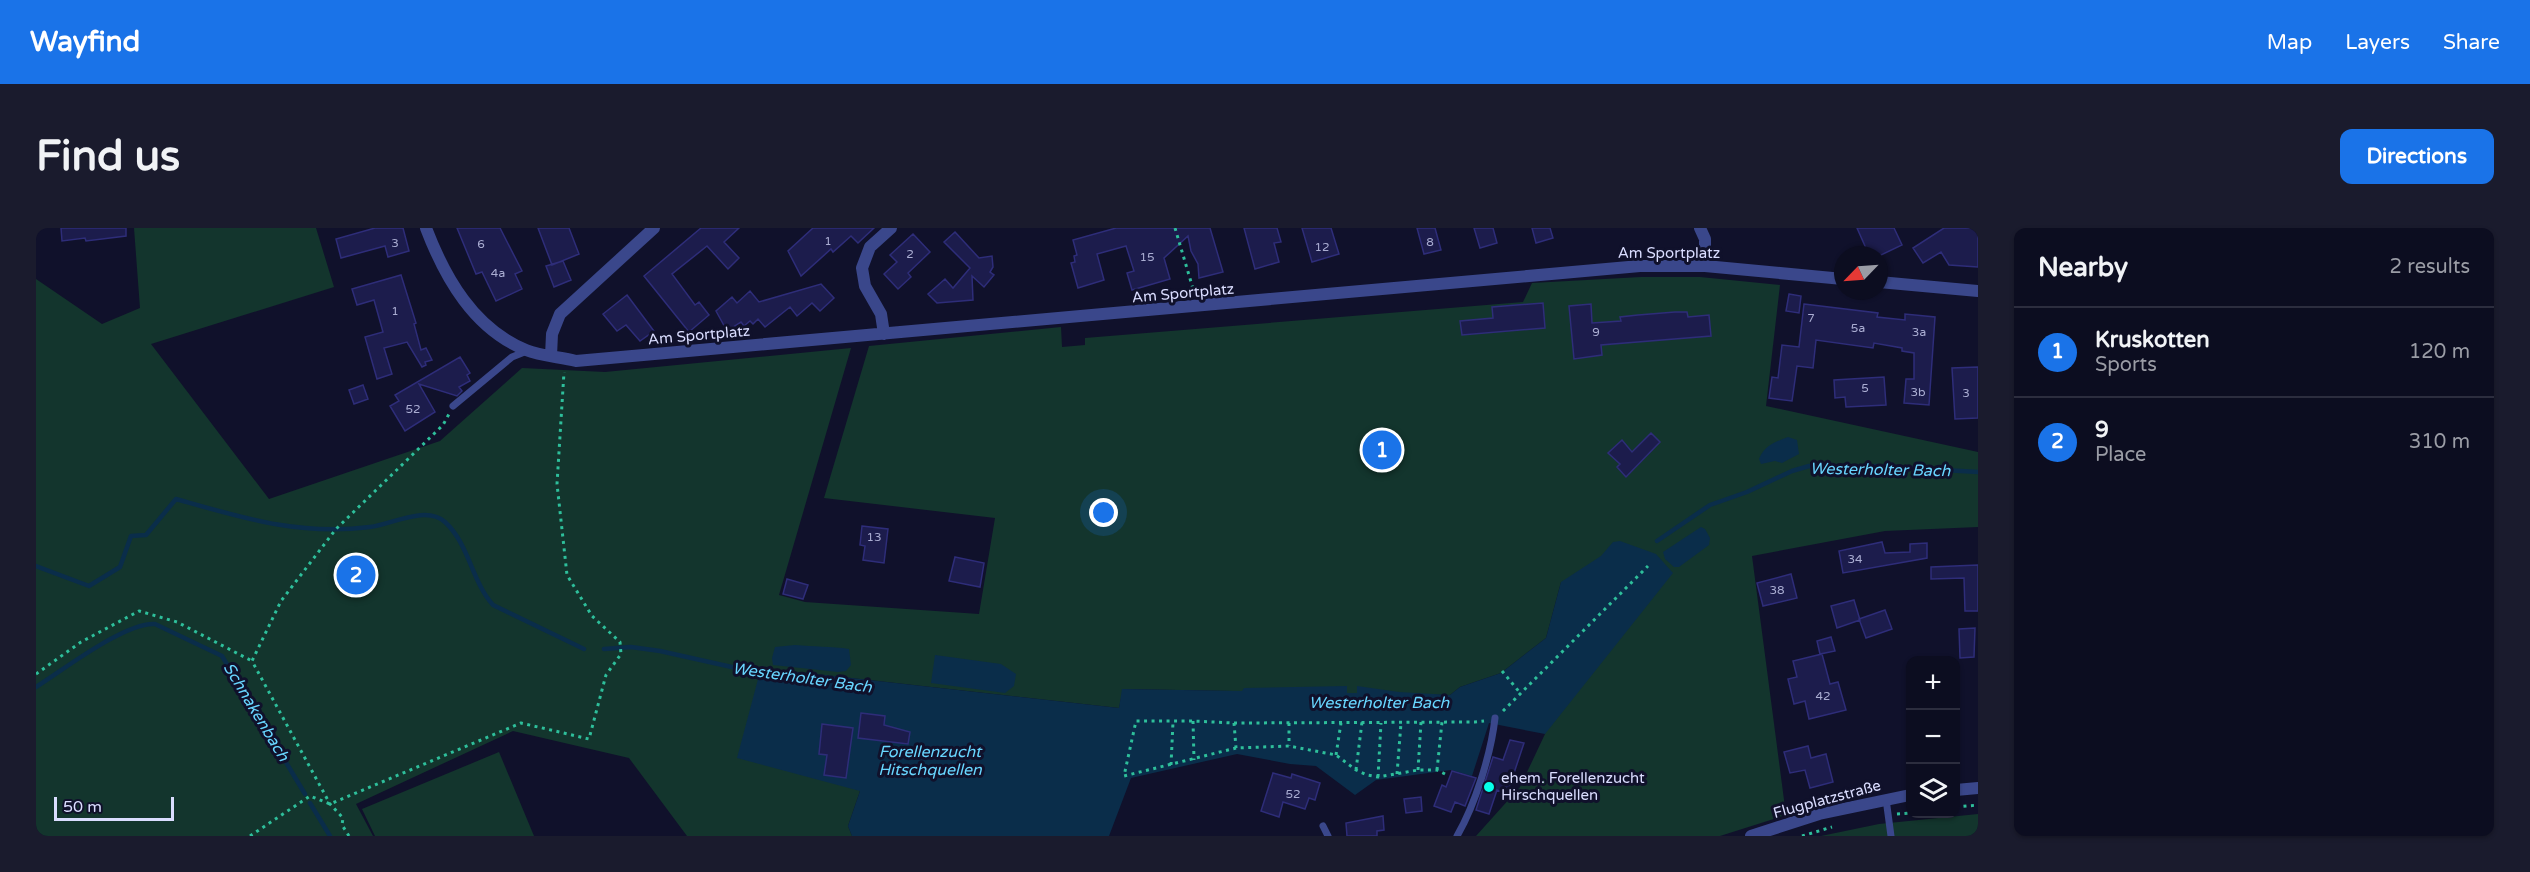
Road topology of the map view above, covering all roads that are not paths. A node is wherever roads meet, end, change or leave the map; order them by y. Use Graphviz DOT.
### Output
graph roads {
  1 [pos="426,228"];
  2 [pos="654,228"];
  3 [pos="891,228"];
  4 [pos="1700,228"];
  5 [pos="1705,266"];
  6 [pos="1834,278"];
  7 [pos="1888,283"];
  8 [pos="1978,291"];
  9 [pos="884,334"];
  10 [pos="527,351"];
  11 [pos="551,356"];
  12 [pos="453,405"];
  13 [pos="1495,718"];
  14 [pos="1978,788"];
  15 [pos="1960,790"];
  16 [pos="1906,796"];
  17 [pos="1886,799"];
  18 [pos="1323,826"];
  19 [pos="1328,836"];
  20 [pos="1457,836"];
  21 [pos="1751,836"];
  22 [pos="1891,836"];
  1 -- 10 [label="street, Am Sportplatz"];
  2 -- 11 [label="street"];
  3 -- 9 [label="street"];
  4 -- 5 [label="street"];
  5 -- 6 [label="street, Am Sportplatz"];
  5 -- 9 [label="street, Am Sportplatz"];
  7 -- 8 [label="street"];
  9 -- 11 [label="street, Am Sportplatz"];
  10 -- 11 [label="street, Am Sportplatz"];
  10 -- 12 [label="lane"];
  13 -- 20 [label="lane"];
  14 -- 15 [label="street"];
  16 -- 17 [label="street, Flugplatzstraße"];
  17 -- 21 [label="street, Flugplatzstraße"];
  17 -- 22 [label="lane"];
  18 -- 19 [label="lane"];
}
